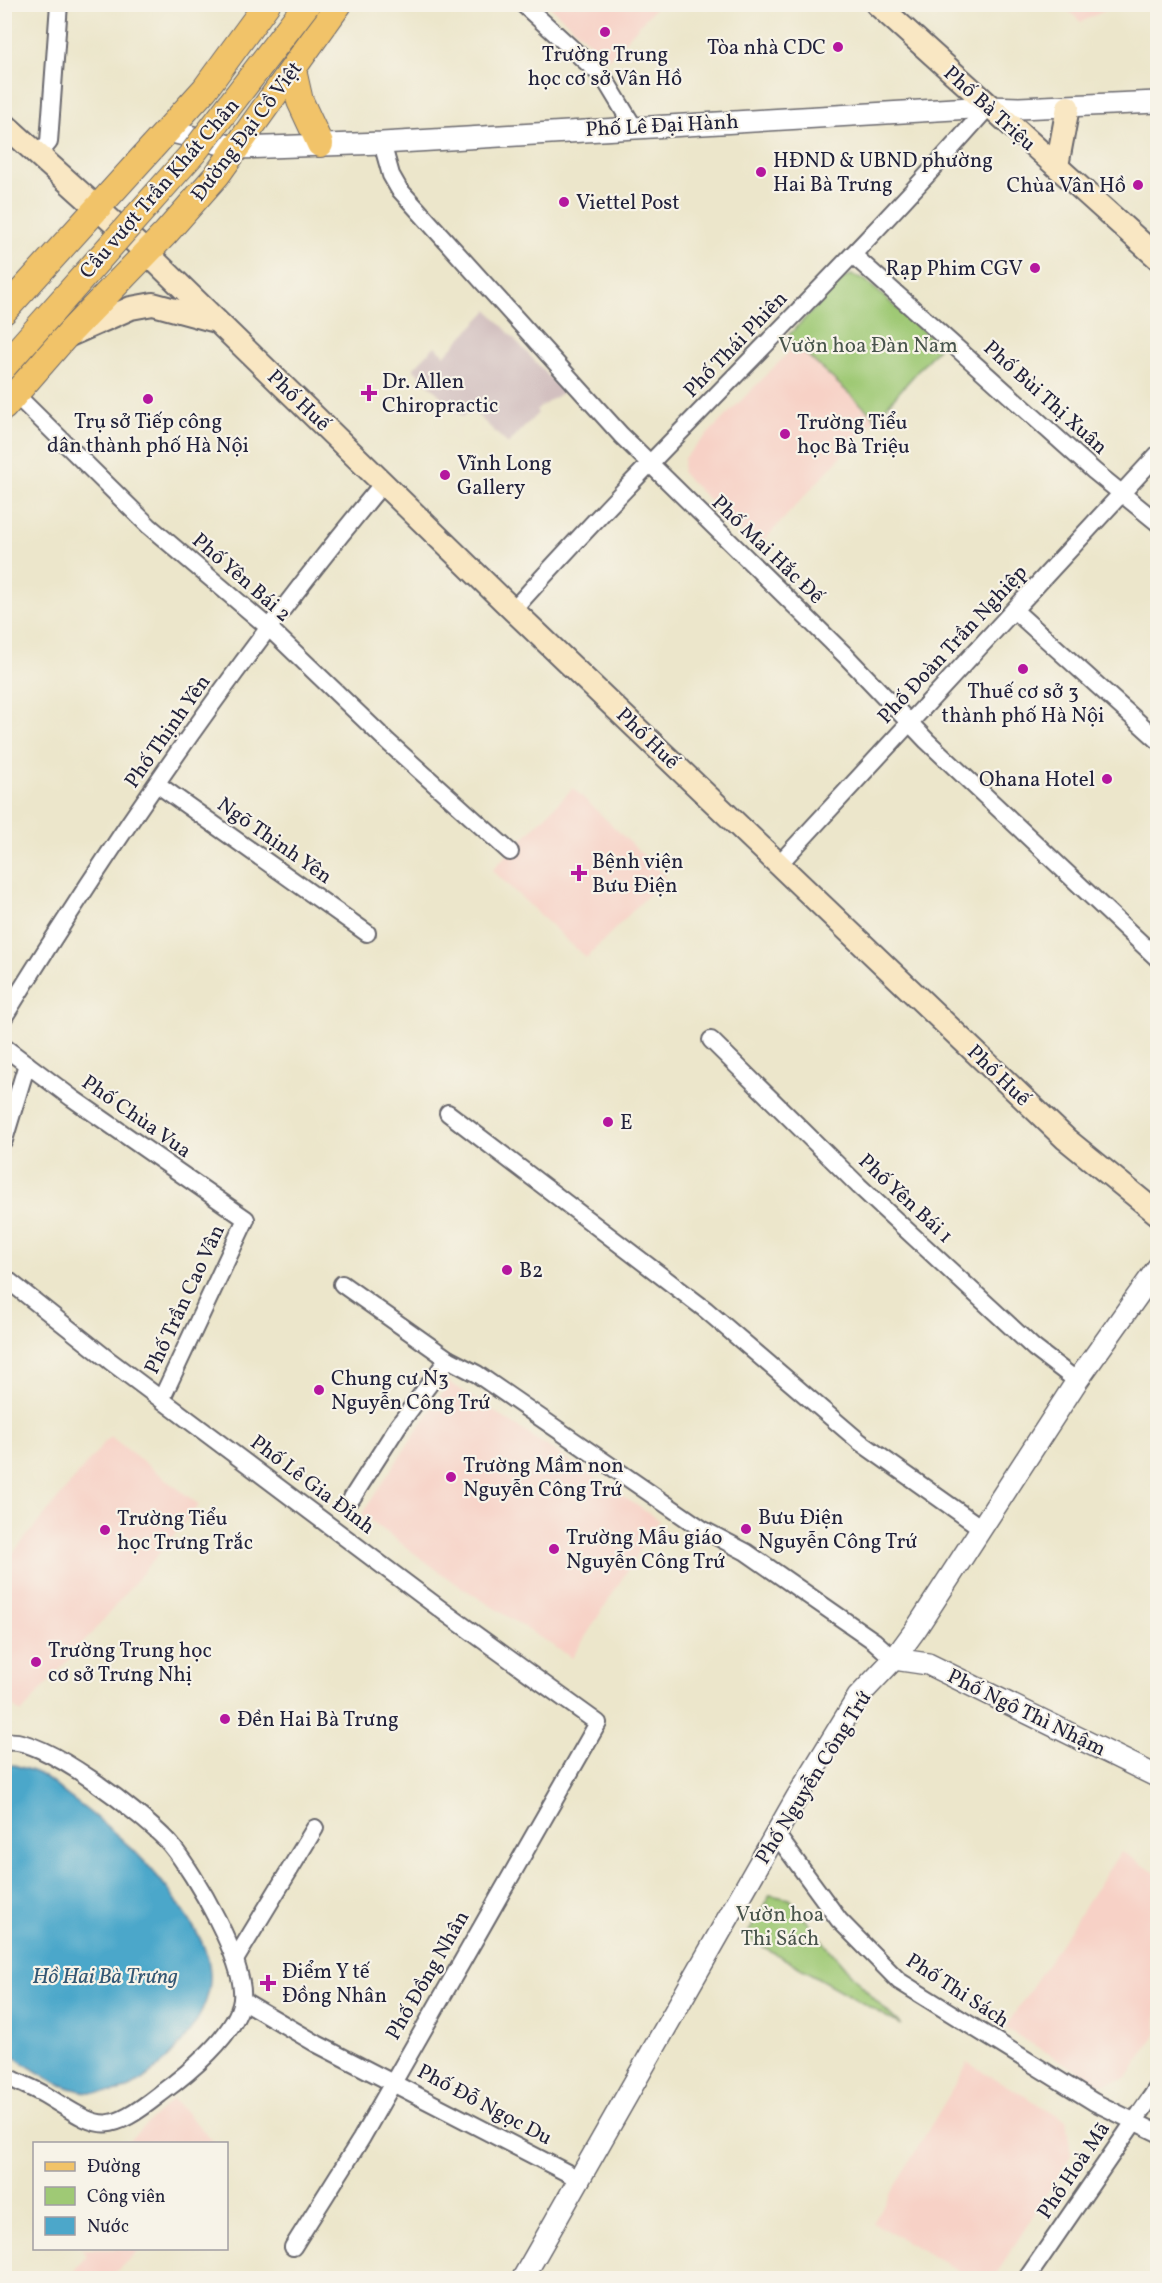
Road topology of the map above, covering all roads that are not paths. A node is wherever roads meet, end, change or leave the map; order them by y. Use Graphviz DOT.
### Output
graph roads {
  1 [pos="58,4"];
  2 [pos="267,4"];
  3 [pos="307,4"];
  4 [pos="339,4"];
  5 [pos="523,4"];
  6 [pos="877,4"];
  7 [pos="240,44"];
  8 [pos="293,70"];
  9 [pos="1158,102"];
  10 [pos="988,107"];
  11 [pos="1068,107"];
  12 [pos="4,124"];
  13 [pos="633,126"];
  14 [pos="168,131"];
  15 [pos="382,143"];
  16 [pos="320,144"];
  17 [pos="238,148"];
  18 [pos="38,154"];
  19 [pos="1057,166"];
  20 [pos="98,209"];
  21 [pos="147,254"];
  22 [pos="853,255"];
  23 [pos="1158,258"];
  24 [pos="4,311"];
  25 [pos="217,322"];
  26 [pos="4,323"];
  27 [pos="64,338"];
  28 [pos="4,366"];
  29 [pos="10,400"];
  30 [pos="1158,454"];
  31 [pos="650,464"];
  32 [pos="384,482"];
  33 [pos="1122,493"];
  34 [pos="1158,523"];
  35 [pos="513,610"];
  36 [pos="1015,611"];
  37 [pos="268,627"];
  38 [pos="910,722"];
  39 [pos="1158,740"];
  40 [pos="157,784"];
  41 [pos="510,852"];
  42 [pos="779,864"];
  43 [pos="367,933"];
  44 [pos="1158,959"];
  45 [pos="4,1017"];
  46 [pos="711,1040"];
  47 [pos="4,1047"];
  48 [pos="27,1064"];
  49 [pos="448,1113"];
  50 [pos="4,1140"];
  51 [pos="1158,1214"];
  52 [pos="246,1219"];
  53 [pos="1158,1267"];
  54 [pos="4,1277"];
  55 [pos="342,1284"];
  56 [pos="448,1359"];
  57 [pos="1077,1381"];
  58 [pos="162,1398"];
  59 [pos="352,1498"];
  60 [pos="980,1527"];
  61 [pos="894,1659"];
  62 [pos="598,1723"];
  63 [pos="4,1743"];
  64 [pos="1158,1777"];
  65 [pos="315,1828"];
  66 [pos="776,1834"];
  67 [pos="235,1960"];
  68 [pos="242,2000"];
  69 [pos="4,2074"];
  70 [pos="392,2081"];
  71 [pos="1158,2087"];
  72 [pos="1134,2120"];
  73 [pos="1158,2133"];
  74 [pos="581,2180"];
  75 [pos="293,2247"];
  76 [pos="523,2278"];
  77 [pos="1027,2278"];
  1 -- 18 [label="street"];
  2 -- 7 [label="main road"];
  3 -- 28 [label="main road, Cầu vượt Trần Khát Chân, bridge"];
  4 -- 8 [label="main road, Đường Đại Cồ Việt"];
  5 -- 13 [label="street"];
  6 -- 10 [label="main road, Phố Bà Triệu"];
  7 -- 8 [label="main road"];
  7 -- 14 [label="main road"];
  8 -- 16 [label="main road"];
  8 -- 17 [label="main road, Đường Đại Cồ Việt"];
  9 -- 11 [label="street, Phố Lê Đại Hành"];
  10 -- 11 [label="street, Phố Lê Đại Hành"];
  10 -- 13 [label="street, Phố Lê Đại Hành"];
  10 -- 19 [label="main road, Phố Bà Triệu"];
  10 -- 22 [label="street, Phố Thái Phiên"];
  11 -- 19 [label="main road"];
  12 -- 18 [label="main road, Phố Huế"];
  13 -- 15 [label="street, Phố Lê Đại Hành"];
  14 -- 17 [label="street, Phố Lê Đại Hành"];
  14 -- 20 [label="main road"];
  15 -- 16 [label="street, Phố Lê Đại Hành"];
  15 -- 31 [label="street, Phố Mai Hắc Đế"];
  16 -- 17 [label="street, Phố Lê Đại Hành"];
  17 -- 21 [label="main road, Đường Đại Cồ Việt"];
  18 -- 20 [label="main road, Phố Huế"];
  19 -- 23 [label="main road, Phố Bà Triệu"];
  20 -- 21 [label="main road, Phố Huế"];
  20 -- 24 [label="main road"];
  21 -- 25 [label="main road, Phố Huế"];
  21 -- 27 [label="main road, Đường Đại Cồ Việt"];
  22 -- 31 [label="street, Phố Thái Phiên"];
  22 -- 33 [label="street, Phố Bùi Thị Xuân"];
  25 -- 27 [label="main road"];
  25 -- 32 [label="main road, Phố Huế"];
  26 -- 29 [label="main road"];
  27 -- 29 [label="main road, Đường Đại Cồ Việt"];
  29 -- 37 [label="street, Phố Yên Bái 2"];
  30 -- 33 [label="street, Phố Đoàn Trần Nghiệp"];
  31 -- 35 [label="street, Phố Thái Phiên"];
  31 -- 38 [label="street, Phố Mai Hắc Đế"];
  32 -- 35 [label="main road, Phố Huế"];
  32 -- 37 [label="street, Phố Thịnh Yên"];
  33 -- 34 [label="street, Phố Bùi Thị Xuân"];
  33 -- 36 [label="street, Phố Đoàn Trần Nghiệp"];
  35 -- 42 [label="main road, Phố Huế"];
  36 -- 38 [label="street, Phố Đoàn Trần Nghiệp"];
  36 -- 39 [label="street"];
  37 -- 40 [label="street, Phố Thịnh Yên"];
  37 -- 41 [label="street, Phố Yên Bái 2"];
  38 -- 42 [label="street, Phố Đoàn Trần Nghiệp"];
  38 -- 44 [label="street, Phố Mai Hắc Đế"];
  40 -- 43 [label="street, Ngõ Thịnh Yên"];
  40 -- 45 [label="street, Phố Thịnh Yên"];
  42 -- 51 [label="main road, Phố Huế"];
  46 -- 57 [label="street, Phố Yên Bái 1"];
  47 -- 48 [label="street, Phố Chùa Vua"];
  48 -- 50 [label="street"];
  48 -- 52 [label="street, Phố Chùa Vua"];
  49 -- 60 [label="street"];
  52 -- 58 [label="street, Phố Trần Cao Vân"];
  53 -- 57 [label="street, Phố Nguyễn Công Trứ"];
  54 -- 58 [label="street, Phố Lê Gia Đỉnh"];
  55 -- 56 [label="street"];
  56 -- 59 [label="street"];
  56 -- 61 [label="street"];
  57 -- 60 [label="street, Phố Nguyễn Công Trứ"];
  58 -- 62 [label="street, Phố Lê Gia Đỉnh"];
  60 -- 61 [label="street, Phố Nguyễn Công Trứ"];
  61 -- 64 [label="street, Phố Ngô Thì Nhậm"];
  61 -- 66 [label="street, Phố Nguyễn Công Trứ"];
  62 -- 70 [label="street, Phố Đồng Nhân"];
  63 -- 67 [label="street"];
  65 -- 67 [label="street"];
  66 -- 72 [label="street, Phố Thi Sách"];
  66 -- 74 [label="street, Phố Nguyễn Công Trứ"];
  67 -- 68 [label="street"];
  68 -- 69 [label="street"];
  68 -- 70 [label="street, Phố Đỗ Ngọc Du"];
  70 -- 74 [label="street, Phố Đỗ Ngọc Du"];
  70 -- 75 [label="street, Phố Đồng Nhân"];
  71 -- 72 [label="street, Phố Hoà Mã"];
  72 -- 73 [label="street, Phố Thi Sách"];
  72 -- 77 [label="street, Phố Hoà Mã"];
  74 -- 76 [label="street, Phố Nguyễn Công Trứ"];
}
